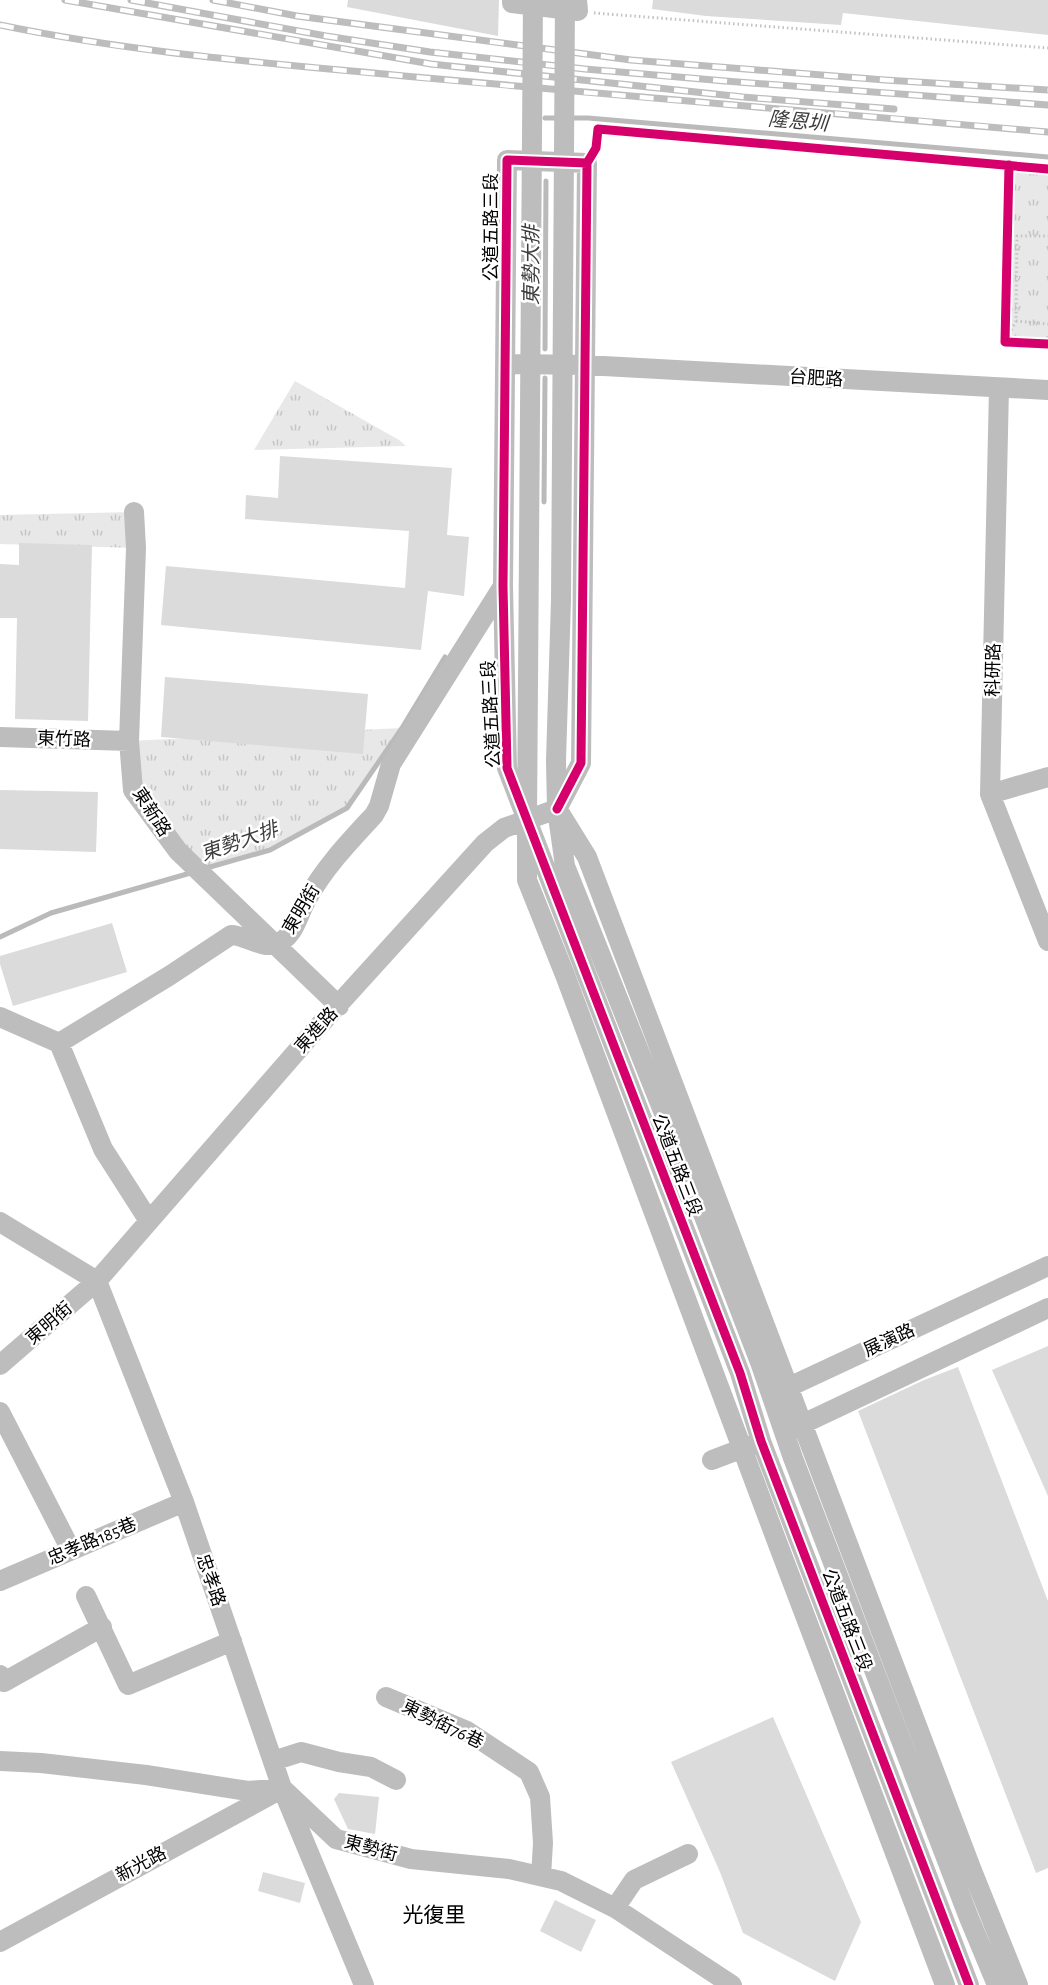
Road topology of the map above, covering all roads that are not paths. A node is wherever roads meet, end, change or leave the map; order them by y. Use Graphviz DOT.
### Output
graph roads {
  1 [pos="512,0"];
  2 [pos="532,0"];
  3 [pos="573,4"];
  4 [pos="507,364"];
  5 [pos="585,365"];
  6 [pos="999,388"];
  7 [pos="1048,390"];
  8 [pos="134,512"];
  9 [pos="503,586"];
  10 [pos="0,737"];
  11 [pos="129,741"];
  12 [pos="1048,777"];
  13 [pos="990,794"];
  14 [pos="557,809"];
  15 [pos="527,819"];
  16 [pos="1048,941"];
  17 [pos="274,944"];
  18 [pos="339,1006"];
  19 [pos="0,1017"];
  20 [pos="59,1043"];
  21 [pos="149,1221"];
  22 [pos="0,1222"];
  23 [pos="1048,1266"];
  24 [pos="97,1281"];
  25 [pos="1048,1308"];
  26 [pos="0,1365"];
  27 [pos="780,1391"];
  28 [pos="750,1405"];
  29 [pos="0,1412"];
  30 [pos="730,1414"];
  31 [pos="793,1429"];
  32 [pos="761,1441"];
  33 [pos="742,1448"];
  34 [pos="712,1460"];
  35 [pos="184,1502"];
  36 [pos="71,1550"];
  37 [pos="0,1581"];
  38 [pos="86,1596"];
  39 [pos="102,1628"];
  40 [pos="232,1641"];
  41 [pos="0,1675"];
  42 [pos="386,1697"];
  43 [pos="0,1761"];
  44 [pos="273,1761"];
  45 [pos="396,1780"];
  46 [pos="282,1788"];
  47 [pos="688,1854"];
  48 [pos="541,1876"];
  49 [pos="615,1908"];
  50 [pos="2,1936"];
  51 [pos="364,1985"];
  52 [pos="732,1985"];
  53 [pos="945,1985"];
  54 [pos="969,1985"];
  55 [pos="997,1985"];
  56 [pos="1018,1985"];
  1 -- 3 [label="street"];
  2 -- 15 [label="street, 公道五路三段, bridge"];
  3 -- 14 [label="street, 公道五路三段, bridge"];
  4 -- 5 [label="street, 台肥路"];
  4 -- 5 [label="street, 公道五路三段"];
  4 -- 9 [label="street, 公道五路三段"];
  5 -- 6 [label="street, 台肥路"];
  5 -- 14 [label="street, 公道五路三段"];
  6 -- 7 [label="street, 台肥路"];
  6 -- 13 [label="street, 科研路"];
  8 -- 11 [label="street, 東新路"];
  9 -- 15 [label="street, 公道五路三段"];
  9 -- 17 [label="street, 東明街"];
  10 -- 11 [label="street, 東竹路"];
  11 -- 17 [label="street, 東新路"];
  12 -- 13 [label="street"];
  13 -- 16 [label="street, 科研路"];
  14 -- 15 [label="street, 東進路"];
  14 -- 27 [label="street, 公道五路三段"];
  15 -- 18 [label="street, 東進路"];
  15 -- 28 [label="street, 公道五路三段"];
  15 -- 30 [label="street, 公道五路三段"];
  17 -- 18 [label="street, 東新路"];
  17 -- 20 [label="street, 東明街"];
  18 -- 21 [label="street, 東進路"];
  19 -- 20 [label="street"];
  20 -- 21 [label="street"];
  21 -- 24 [label="street, 東進路"];
  22 -- 24 [label="street"];
  23 -- 27 [label="street, 展演路"];
  24 -- 26 [label="street, 東明街"];
  24 -- 35 [label="street, 忠孝路"];
  25 -- 31 [label="street"];
  27 -- 28 [label="street, 展演路"];
  27 -- 31 [label="street, 公道五路三段"];
  28 -- 30 [label="street, 展演路"];
  28 -- 32 [label="street, 公道五路三段"];
  29 -- 36 [label="street"];
  30 -- 33 [label="street, 公道五路三段"];
  31 -- 32 [label="street"];
  31 -- 55 [label="street, 公道五路三段"];
  31 -- 56 [label="street, 公道五路三段"];
  32 -- 33 [label="street"];
  32 -- 54 [label="street, 公道五路三段"];
  33 -- 34 [label="street"];
  33 -- 53 [label="street, 公道五路三段"];
  35 -- 36 [label="street, 忠孝路185巷"];
  35 -- 40 [label="street, 忠孝路"];
  36 -- 37 [label="street, 忠孝路185巷"];
  38 -- 39 [label="street"];
  39 -- 40 [label="street"];
  39 -- 41 [label="street"];
  40 -- 44 [label="street, 忠孝路"];
  42 -- 48 [label="street, 東勢街76巷"];
  43 -- 46 [label="street"];
  44 -- 45 [label="street"];
  44 -- 46 [label="street, 忠孝路"];
  46 -- 48 [label="street, 東勢街"];
  46 -- 50 [label="street, 新光路"];
  46 -- 51 [label="street, 忠孝路"];
  47 -- 49 [label="street"];
  48 -- 49 [label="street, 東勢街"];
  49 -- 52 [label="street, 東勢街"];
}
